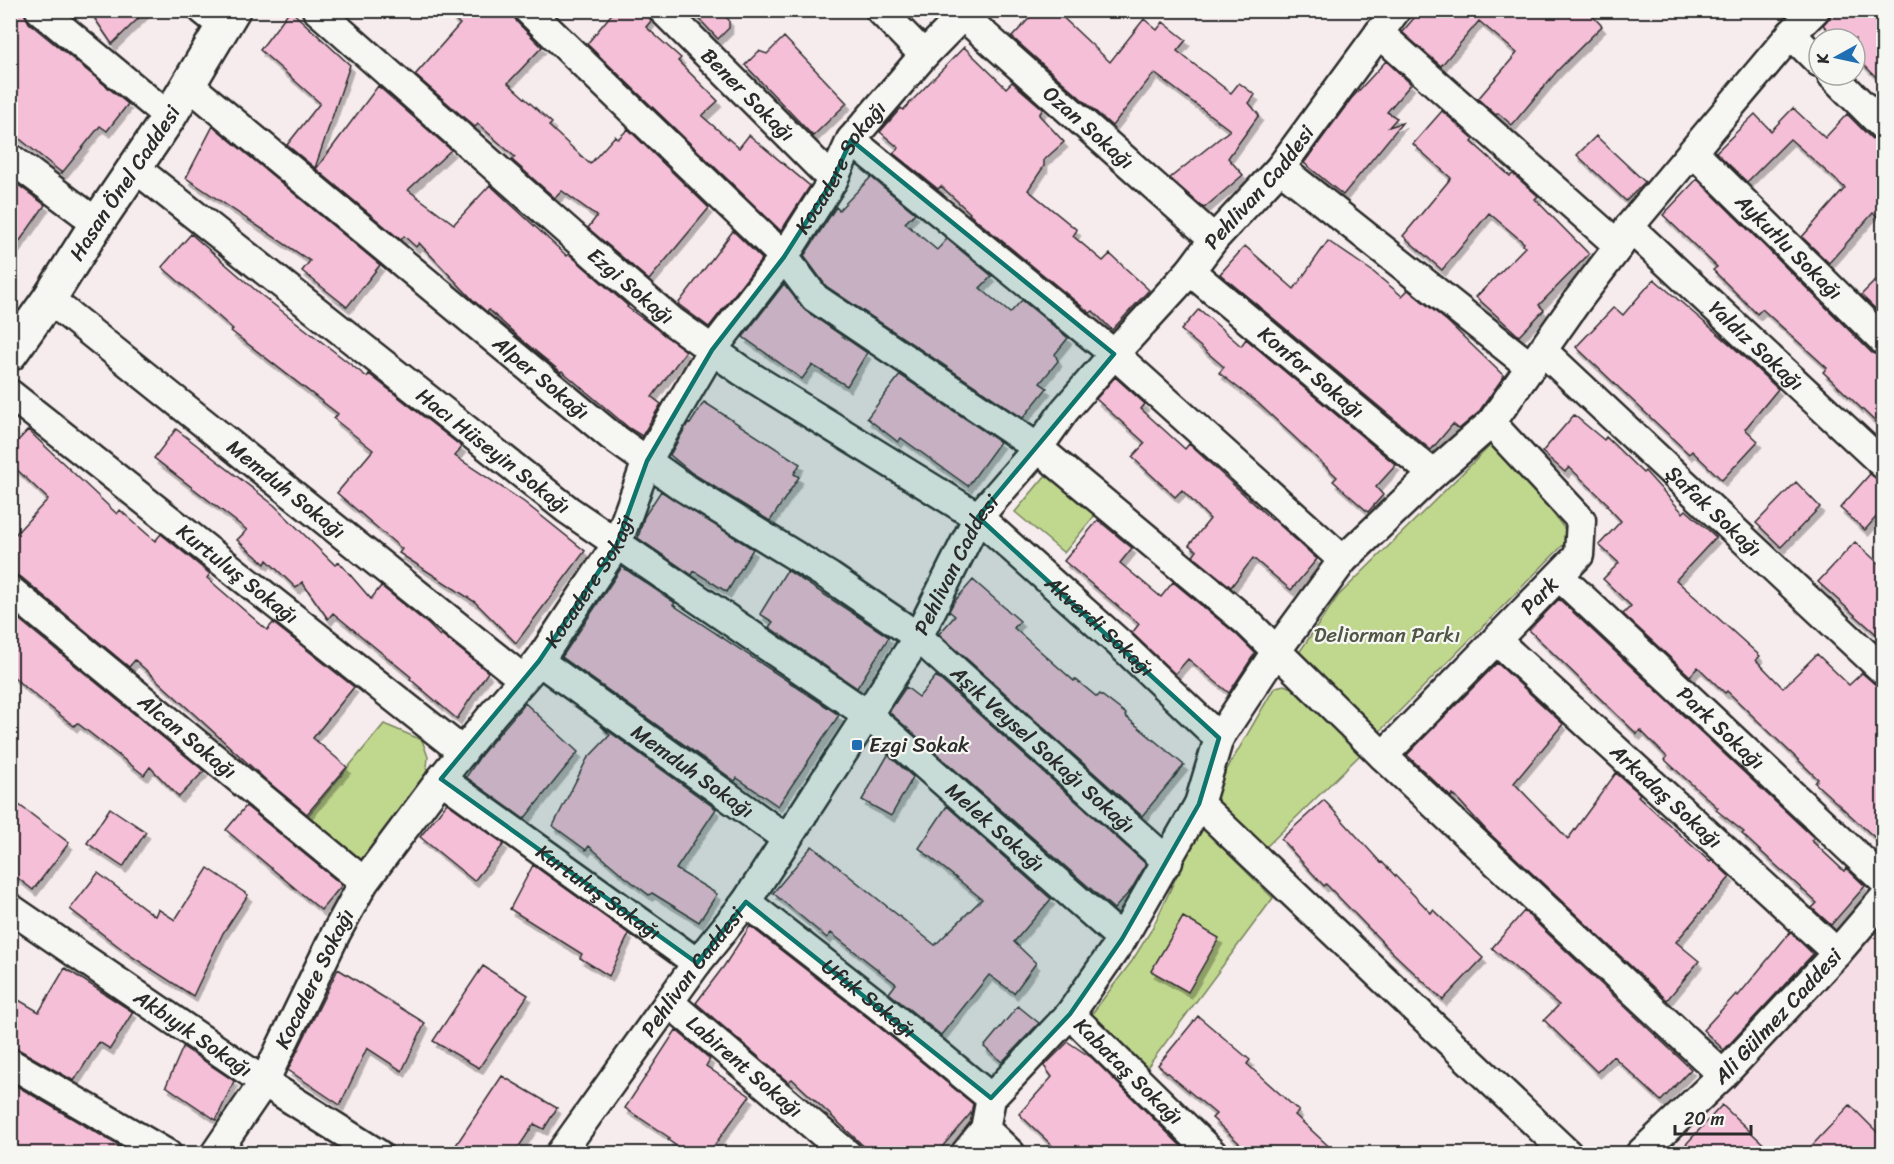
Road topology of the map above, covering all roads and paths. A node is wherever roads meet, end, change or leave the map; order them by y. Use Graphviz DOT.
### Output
graph roads {
  1 [pos="40,10"];
  2 [pos="317,10"];
  3 [pos="528,10"];
  4 [pos="663,10"];
  5 [pos="880,10"];
  6 [pos="1815,10"];
  7 [pos="965,13"];
  8 [pos="220,16"];
  9 [pos="1388,22"];
  10 [pos="1791,34"];
  11 [pos="1807,50"];
  12 [pos="924,55"];
  13 [pos="189,85"];
  14 [pos="1844,87"];
  15 [pos="169,117"];
  16 [pos="1884,127"];
  17 [pos="851,140"];
  18 [pos="1693,152"];
  19 [pos="10,158"];
  20 [pos="134,167"];
  21 [pos="1280,168"];
  22 [pos="833,180"];
  23 [pos="97,223"];
  24 [pos="1624,237"];
  25 [pos="1214,239"];
  26 [pos="784,257"];
  27 [pos="1190,271"];
  28 [pos="50,299"];
  29 [pos="1884,341"];
  30 [pos="712,350"];
  31 [pos="11,351"];
  32 [pos="1114,354"];
  33 [pos="1537,359"];
  34 [pos="10,394"];
  35 [pos="1491,423"];
  36 [pos="1038,448"];
  37 [pos="647,461"];
  38 [pos="1884,465"];
  39 [pos="1433,474"];
  40 [pos="978,517"];
  41 [pos="617,544"];
  42 [pos="1343,560"];
  43 [pos="1558,576"];
  44 [pos="10,590"];
  45 [pos="918,637"];
  46 [pos="1496,640"];
  47 [pos="1277,650"];
  48 [pos="531,670"];
  49 [pos="1884,671"];
  50 [pos="868,715"];
  51 [pos="1219,738"];
  52 [pos="463,752"];
  53 [pos="1383,756"];
  54 [pos="441,779"];
  55 [pos="1199,804"];
  56 [pos="787,839"];
  57 [pos="1168,862"];
  58 [pos="1884,881"];
  59 [pos="364,882"];
  60 [pos="1884,898"];
  61 [pos="746,902"];
  62 [pos="10,908"];
  63 [pos="1122,939"];
  64 [pos="1837,953"];
  65 [pos="697,963"];
  66 [pos="670,1004"];
  67 [pos="1070,1014"];
  68 [pos="10,1063"];
  69 [pos="1723,1075"];
  70 [pos="264,1082"];
  71 [pos="991,1098"];
  72 [pos="985,1129"];
  73 [pos="167,1154"];
  74 [pos="215,1154"];
  75 [pos="378,1154"];
  76 [pos="560,1154"];
  77 [pos="847,1154"];
  78 [pos="965,1154"];
  79 [pos="1011,1154"];
  80 [pos="1212,1154"];
  81 [pos="1568,1154"];
  82 [pos="1640,1154"];
  1 -- 15 [label="street"];
  2 -- 30 [label="street, Ezgi Sokağı"];
  3 -- 26 [label="street"];
  4 -- 22 [label="street, Bener Sokağı"];
  5 -- 12 [label="street"];
  6 -- 10 [label="street"];
  7 -- 12 [label="street, Kocadere Sokağı"];
  7 -- 25 [label="street, Ozan Sokağı"];
  8 -- 13 [label="main road, Hasan Önel Caddesi"];
  9 -- 21 [label="street, Pehlivan Caddesi"];
  9 -- 24 [label="street, Yaldız Sokağı"];
  10 -- 11 [label="street"];
  10 -- 18 [label="street"];
  12 -- 17 [label="street, Kocadere Sokağı"];
  13 -- 15 [label="main road, Hasan Önel Caddesi"];
  13 -- 37 [label="street, Alper Sokağı"];
  14 -- 16 [label="street"];
  15 -- 20 [label="main road, Hasan Önel Caddesi"];
  17 -- 22 [label="street, Kocadere Sokağı"];
  17 -- 32 [label="street"];
  18 -- 24 [label="street"];
  18 -- 29 [label="street, Aykutlu Sokağı"];
  19 -- 23 [label="street"];
  20 -- 23 [label="main road, Hasan Önel Caddesi"];
  20 -- 41 [label="street, Hacı Hüseyin Sokağı"];
  21 -- 25 [label="street, Pehlivan Caddesi"];
  21 -- 33 [label="street, Şafak Sokağı"];
  22 -- 26 [label="street, Kocadere Sokağı"];
  23 -- 28 [label="main road, Hasan Önel Caddesi"];
  24 -- 33 [label="street"];
  24 -- 38 [label="street, Yaldız Sokağı"];
  25 -- 27 [label="street, Pehlivan Caddesi"];
  26 -- 30 [label="street, Kocadere Sokağı"];
  26 -- 36 [label="street"];
  27 -- 32 [label="street, Pehlivan Caddesi"];
  27 -- 39 [label="street, Konfor Sokağı"];
  28 -- 31 [label="main road, Hasan Önel Caddesi"];
  28 -- 48 [label="street, Memduh Sokağı"];
  30 -- 37 [label="street, Kocadere Sokağı"];
  30 -- 40 [label="street, Ezgi Sokağı"];
  32 -- 36 [label="street, Pehlivan Caddesi"];
  32 -- 42 [label="street"];
  33 -- 35 [label="street"];
  33 -- 49 [label="street, Şafak Sokağı"];
  34 -- 52 [label="street, Kurtuluş Sokağı"];
  35 -- 39 [label="street"];
  35 -- 43 [label="street, Park"];
  36 -- 40 [label="street, Pehlivan Caddesi"];
  36 -- 47 [label="street"];
  37 -- 41 [label="street, Kocadere Sokağı"];
  37 -- 45 [label="street, Alper Sokağı"];
  39 -- 42 [label="street"];
  40 -- 45 [label="street, Pehlivan Caddesi"];
  40 -- 51 [label="street, Akverdi Sokağı"];
  41 -- 48 [label="street, Kocadere Sokağı"];
  41 -- 50 [label="street, Hacı Hüseyin Sokağı"];
  42 -- 47 [label="street"];
  43 -- 46 [label="street, Park"];
  43 -- 58 [label="street, Park Sokağı"];
  44 -- 59 [label="street, Alcan Sokağı"];
  45 -- 50 [label="street, Pehlivan Caddesi"];
  45 -- 57 [label="street, Aşık Veysel Sokağı Sokağı"];
  46 -- 53 [label="street, Park"];
  46 -- 64 [label="street, Arkadaş Sokağı"];
  47 -- 51 [label="street"];
  47 -- 53 [label="street"];
  48 -- 52 [label="street, Kocadere Sokağı"];
  48 -- 56 [label="street, Memduh Sokağı"];
  50 -- 56 [label="street, Pehlivan Caddesi"];
  50 -- 63 [label="street, Melek Sokağı"];
  51 -- 55 [label="street"];
  52 -- 54 [label="street, Kocadere Sokağı"];
  53 -- 69 [label="street"];
  54 -- 59 [label="street, Kocadere Sokağı"];
  54 -- 65 [label="street, Kurtuluş Sokağı"];
  55 -- 57 [label="street"];
  55 -- 81 [label="street"];
  56 -- 61 [label="street, Pehlivan Caddesi"];
  57 -- 63 [label="street"];
  59 -- 70 [label="street, Kocadere Sokağı"];
  60 -- 64 [label="street, Ali Gülmez Caddesi"];
  61 -- 65 [label="street, Pehlivan Caddesi"];
  61 -- 71 [label="street, Ufuk Sokağı"];
  62 -- 70 [label="street, Akbıyık Sokağı"];
  63 -- 67 [label="street"];
  64 -- 69 [label="street, Ali Gülmez Caddesi"];
  65 -- 66 [label="street, Pehlivan Caddesi"];
  66 -- 76 [label="street, Pehlivan Caddesi"];
  66 -- 77 [label="street, Labirent Sokağı"];
  67 -- 71 [label="street"];
  67 -- 80 [label="street, Kabataş Sokağı"];
  68 -- 73 [label="street"];
  69 -- 82 [label="street, Ali Gülmez Caddesi"];
  70 -- 74 [label="street, Kocadere Sokağı"];
  70 -- 75 [label="street, Akbıyık Sokağı"];
  71 -- 72 [label="street"];
  72 -- 78 [label="street"];
  72 -- 79 [label="street"];
}
